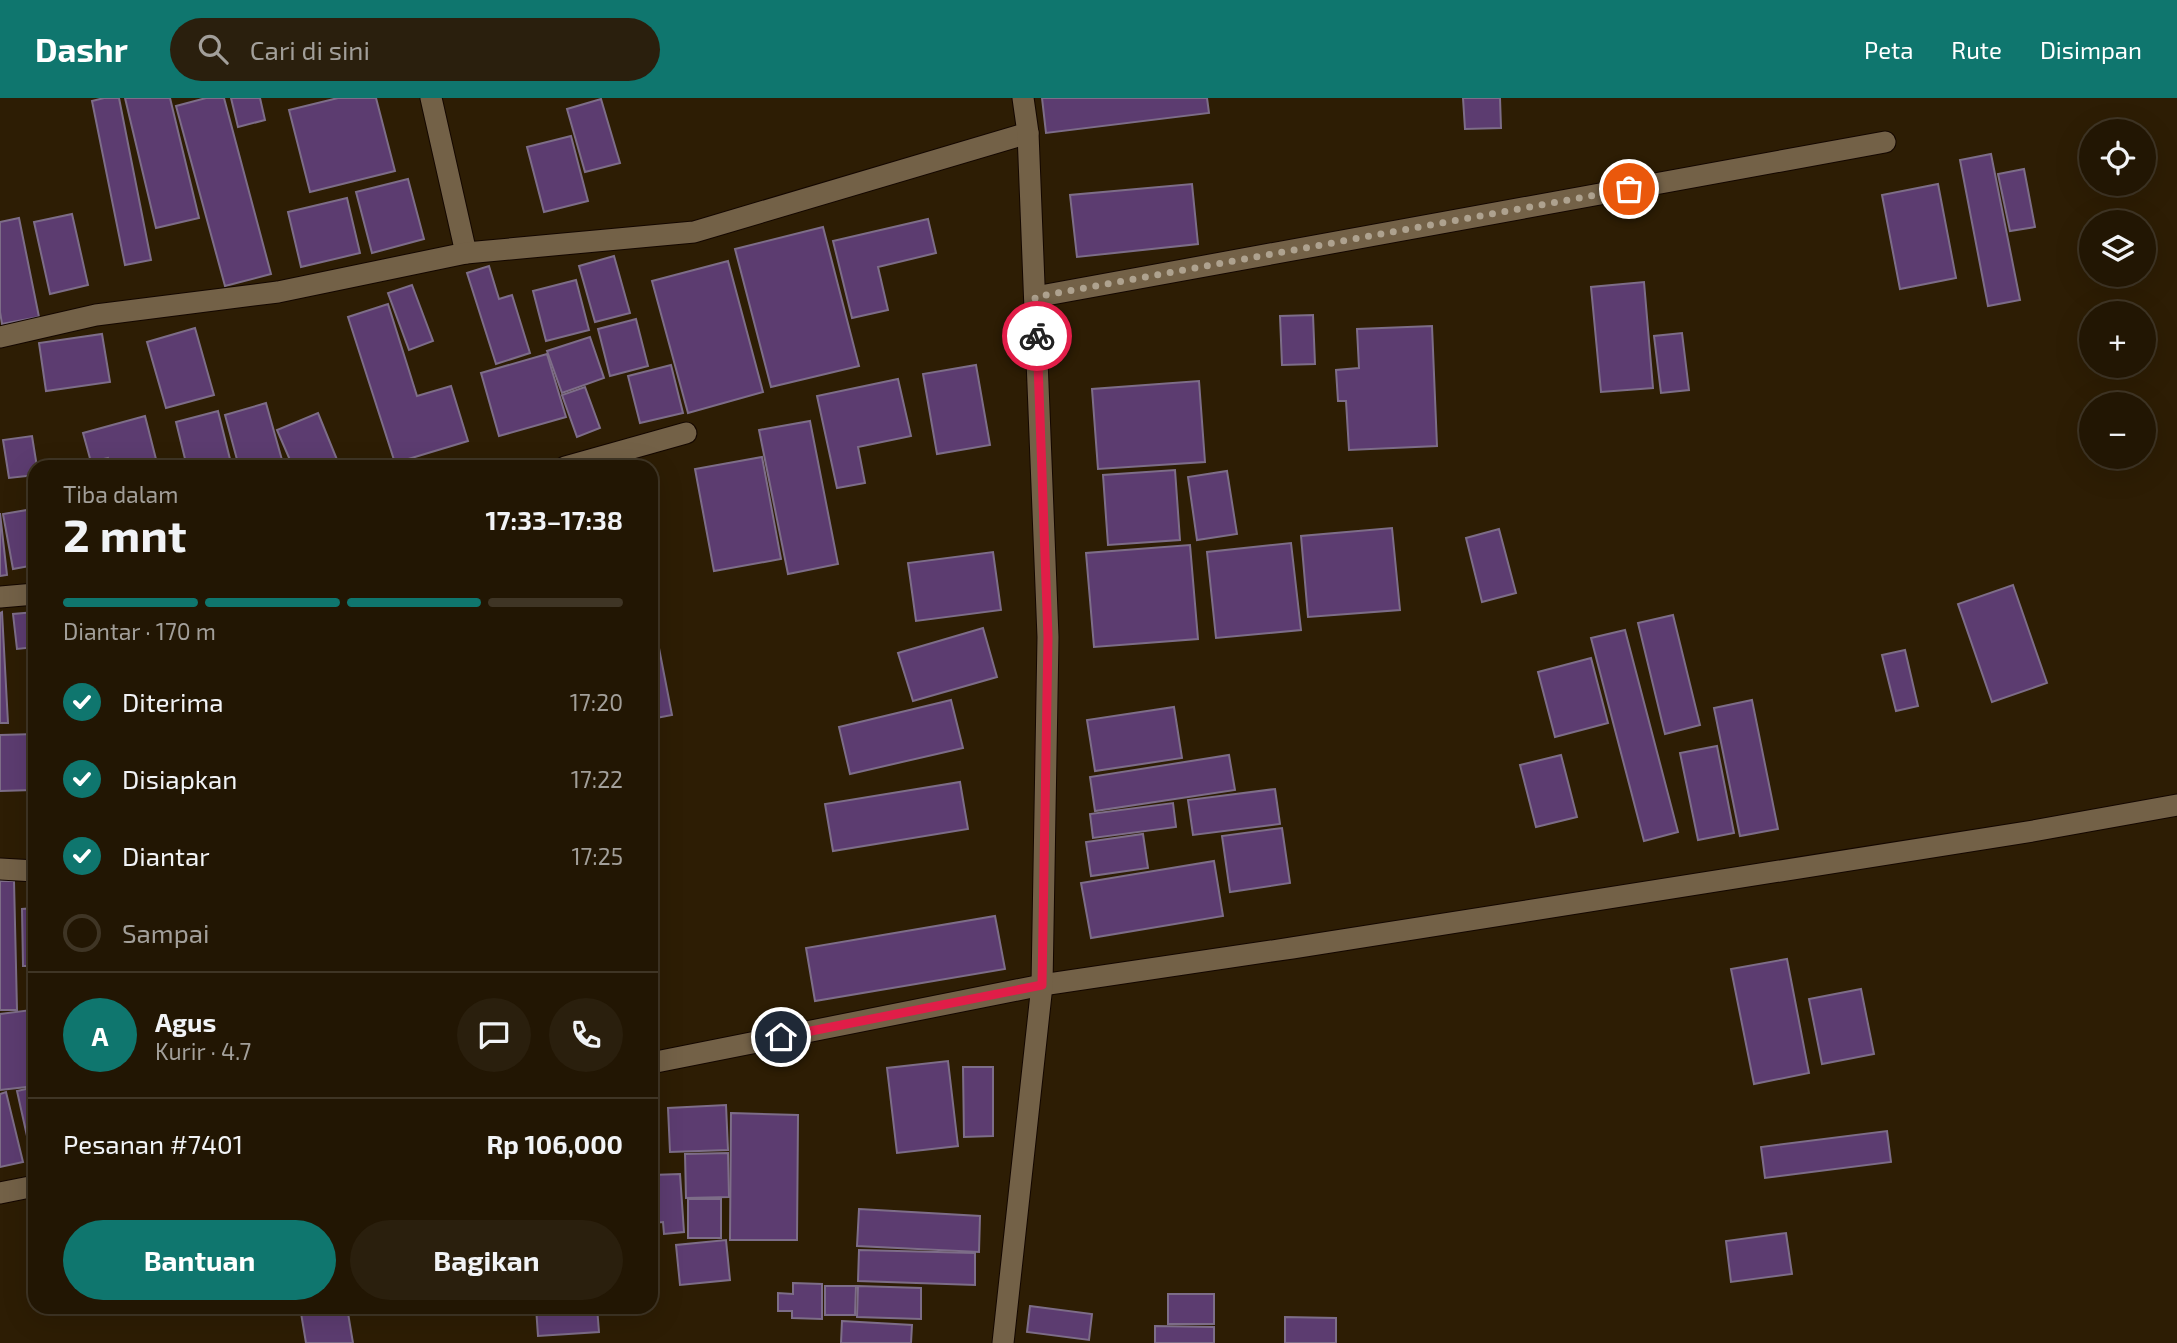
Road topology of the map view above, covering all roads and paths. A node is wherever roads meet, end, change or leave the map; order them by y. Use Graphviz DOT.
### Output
graph roads {
  1 [pos="431,98"];
  2 [pos="1023,98"];
  3 [pos="1028,133"];
  4 [pos="1885,142"];
  5 [pos="466,253"];
  6 [pos="1035,297"];
  7 [pos="0,337"];
  8 [pos="686,433"];
  9 [pos="590,460"];
  10 [pos="28,595"];
  11 [pos="0,597"];
  12 [pos="2177,805"];
  13 [pos="0,869"];
  14 [pos="28,871"];
  15 [pos="1042,985"];
  16 [pos="658,1062"];
  17 [pos="28,1187"];
  18 [pos="0,1193"];
  19 [pos="1003,1343"];
  1 -- 5 [label="street"];
  2 -- 3 [label="street"];
  3 -- 5 [label="street"];
  3 -- 6 [label="street"];
  4 -- 6 [label="street"];
  5 -- 7 [label="street"];
  6 -- 15 [label="street"];
  8 -- 9 [label="street"];
  10 -- 11 [label="street"];
  12 -- 15 [label="street"];
  13 -- 14 [label="street"];
  15 -- 16 [label="street"];
  15 -- 19 [label="street"];
  17 -- 18 [label="street"];
}
